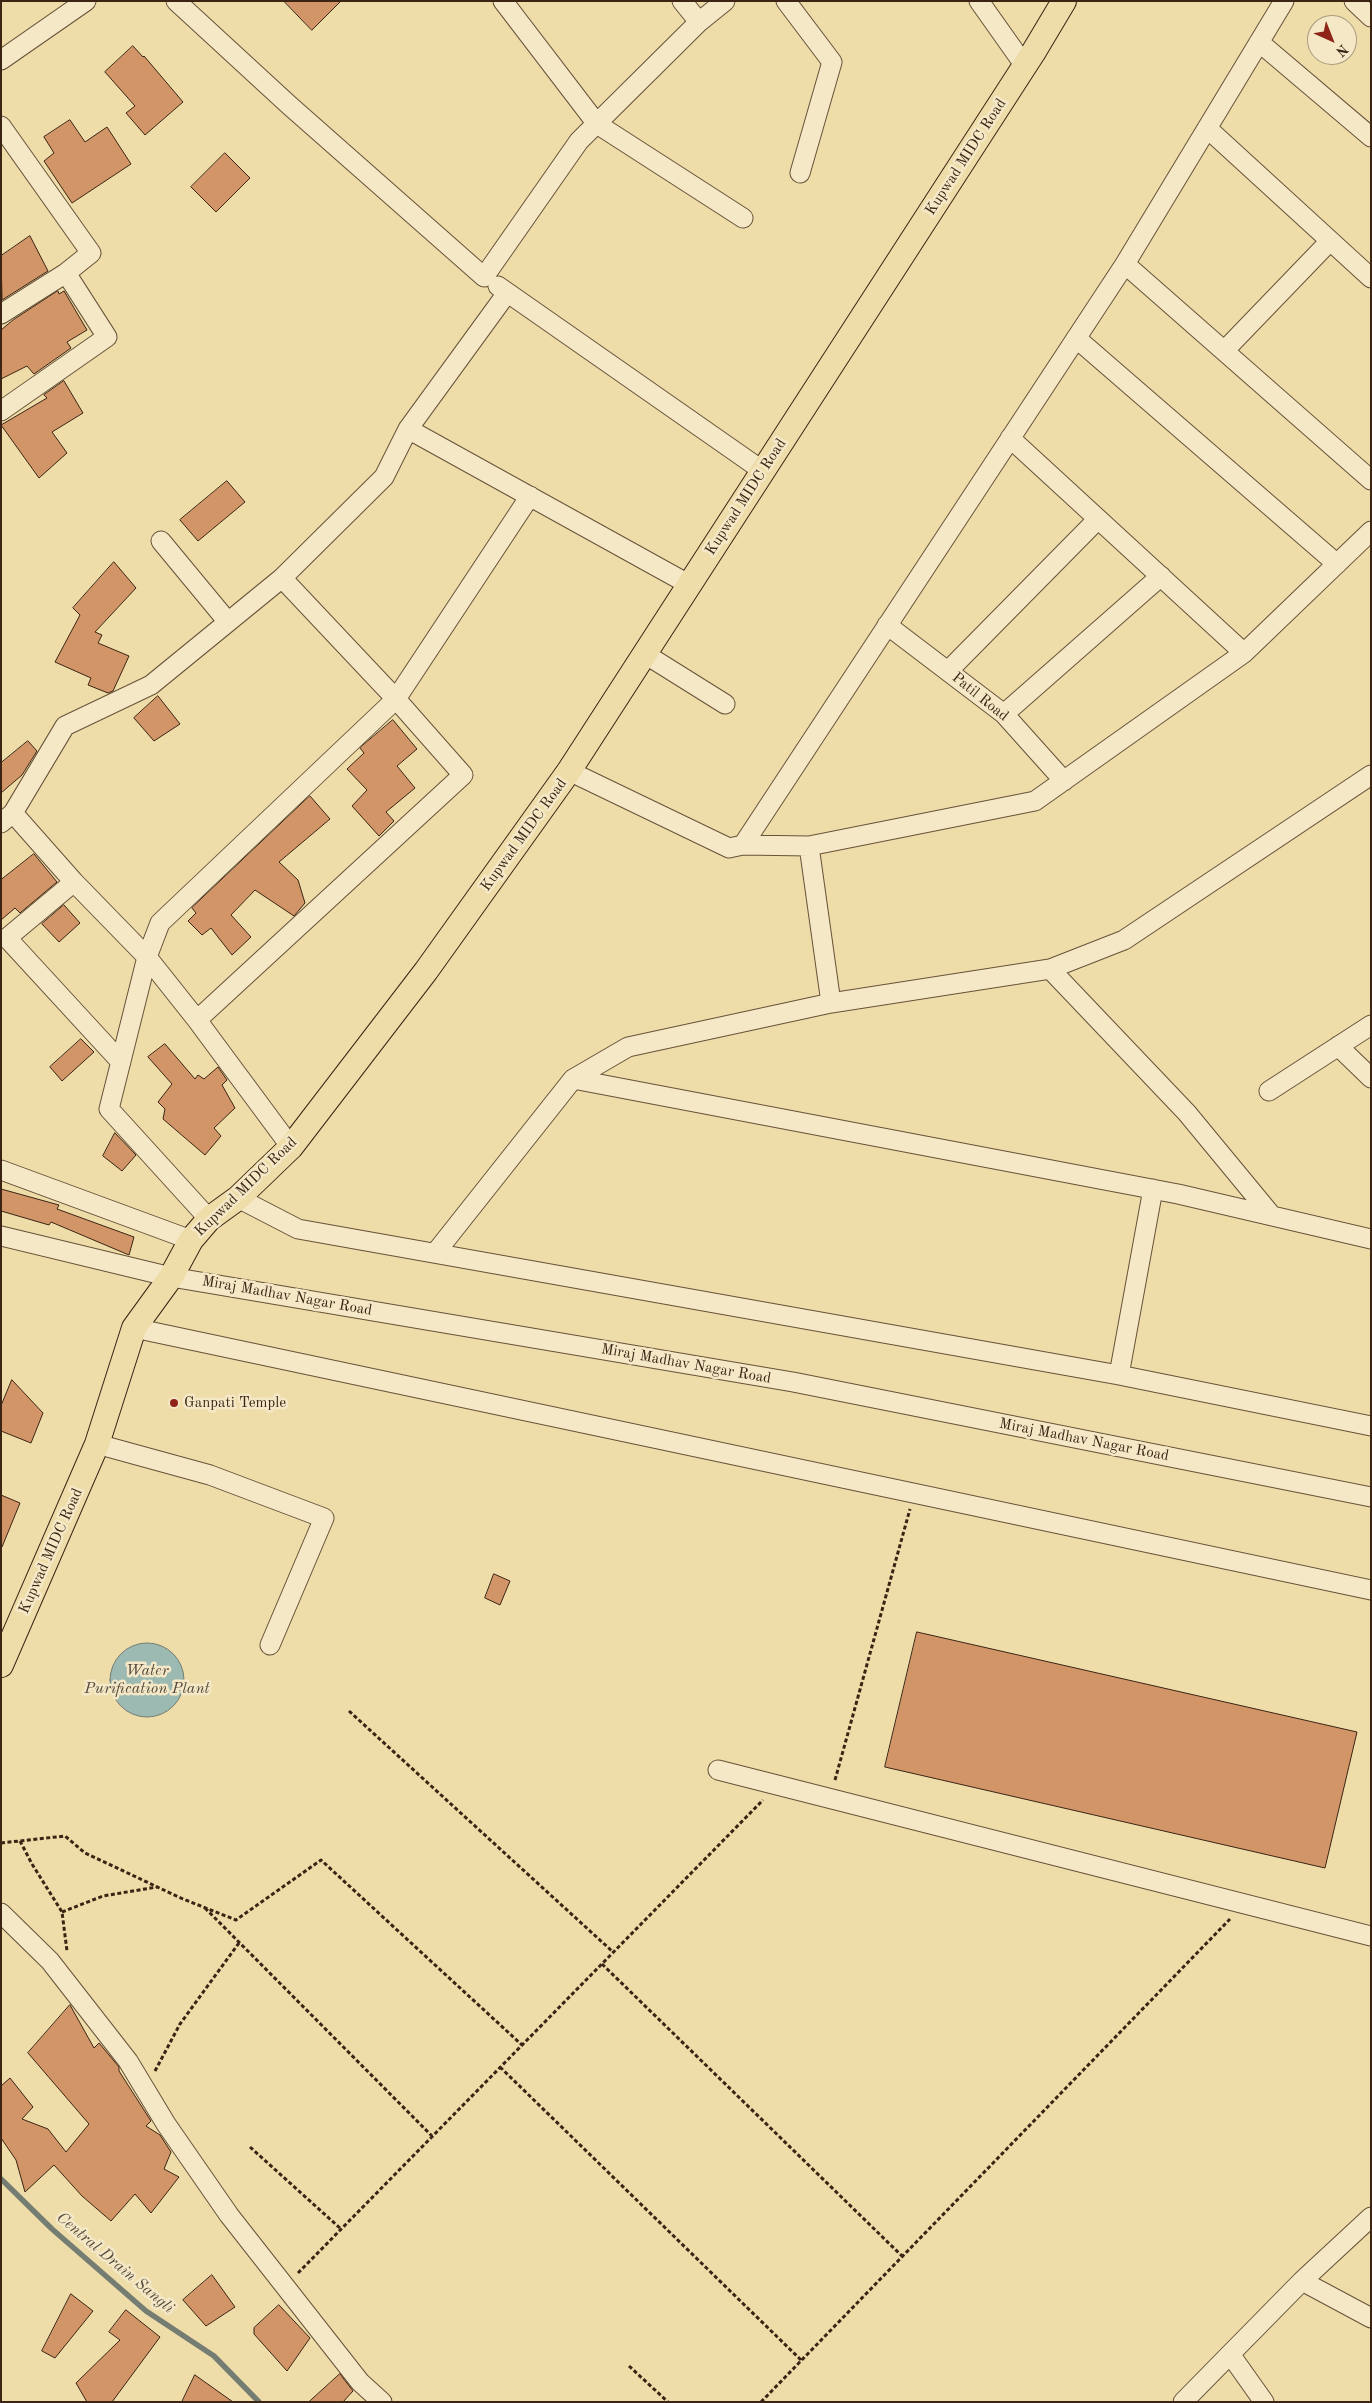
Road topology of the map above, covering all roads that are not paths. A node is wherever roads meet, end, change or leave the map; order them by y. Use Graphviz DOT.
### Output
graph roads {
  1 [pos="86,1"];
  2 [pos="176,1"];
  3 [pos="503,1"];
  4 [pos="682,1"];
  5 [pos="725,1"];
  6 [pos="786,1"];
  7 [pos="979,1"];
  8 [pos="1064,1"];
  9 [pos="1284,1"];
  10 [pos="1354,1"];
  11 [pos="1371,17"];
  12 [pos="699,22"];
  13 [pos="1259,42"];
  14 [pos="1,60"];
  15 [pos="1025,66"];
  16 [pos="597,124"];
  17 [pos="1,126"];
  18 [pos="1207,128"];
  19 [pos="1371,137"];
  20 [pos="800,173"];
  21 [pos="743,218"];
  22 [pos="1330,241"];
  23 [pos="1125,264"];
  24 [pos="66,273"];
  25 [pos="484,277"];
  26 [pos="1371,278"];
  27 [pos="507,293"];
  28 [pos="1,314"];
  29 [pos="1076,338"];
  30 [pos="1224,351"];
  31 [pos="1,410"];
  32 [pos="408,429"];
  33 [pos="1010,438"];
  34 [pos="763,472"];
  35 [pos="1371,480"];
  36 [pos="530,496"];
  37 [pos="1098,519"];
  38 [pos="1371,531"];
  39 [pos="161,541"];
  40 [pos="1337,564"];
  41 [pos="1161,576"];
  42 [pos="282,578"];
  43 [pos="690,585"];
  44 [pos="228,622"];
  45 [pos="887,625"];
  46 [pos="1244,653"];
  47 [pos="645,654"];
  48 [pos="948,670"];
  49 [pos="396,699"];
  50 [pos="725,704"];
  51 [pos="1004,714"];
  52 [pos="569,771"];
  53 [pos="1371,775"];
  54 [pos="1064,781"];
  55 [pos="7,818"];
  56 [pos="743,845"];
  57 [pos="809,846"];
  58 [pos="74,882"];
  59 [pos="147,957"];
  60 [pos="1050,969"];
  61 [pos="831,1003"];
  62 [pos="197,1020"];
  63 [pos="1371,1025"];
  64 [pos="1338,1046"];
  65 [pos="121,1062"];
  66 [pos="1371,1078"];
  67 [pos="573,1079"];
  68 [pos="1269,1091"];
  69 [pos="291,1147"];
  70 [pos="1,1170"];
  71 [pos="1153,1189"];
  72 [pos="238,1198"];
  73 [pos="1272,1216"];
  74 [pos="209,1219"];
  75 [pos="1,1236"];
  76 [pos="191,1240"];
  77 [pos="1371,1240"];
  78 [pos="436,1252"];
  79 [pos="171,1277"];
  80 [pos="134,1328"];
  81 [pos="1119,1375"];
  82 [pos="1371,1426"];
  83 [pos="97,1444"];
  84 [pos="1371,1497"];
  85 [pos="1371,1590"];
  86 [pos="270,1645"];
  87 [pos="1,1664"];
  88 [pos="718,1770"];
  89 [pos="1,1913"];
  90 [pos="1371,1936"];
  91 [pos="1371,2217"];
  92 [pos="1302,2281"];
  93 [pos="1371,2318"];
  94 [pos="1230,2354"];
  95 [pos="382,2402"];
  96 [pos="1183,2402"];
  97 [pos="1264,2402"];
  1 -- 14 [label="street"];
  2 -- 25 [label="street"];
  3 -- 16 [label="street"];
  4 -- 12 [label="street"];
  5 -- 12 [label="street"];
  6 -- 20 [label="street"];
  7 -- 15 [label="street"];
  8 -- 15 [label="main road, Kupwad MIDC Road"];
  9 -- 13 [label="street"];
  10 -- 11 [label="street"];
  12 -- 16 [label="street"];
  13 -- 18 [label="street"];
  13 -- 19 [label="street"];
  15 -- 34 [label="main road, Kupwad MIDC Road"];
  16 -- 21 [label="street"];
  16 -- 25 [label="street"];
  17 -- 24 [label="street"];
  18 -- 22 [label="street"];
  18 -- 23 [label="street"];
  22 -- 26 [label="street"];
  22 -- 30 [label="street"];
  23 -- 29 [label="street"];
  23 -- 30 [label="street"];
  24 -- 28 [label="street"];
  24 -- 31 [label="street"];
  25 -- 27 [label="street"];
  27 -- 32 [label="street"];
  27 -- 34 [label="street"];
  29 -- 33 [label="street"];
  29 -- 40 [label="street"];
  30 -- 35 [label="street"];
  32 -- 36 [label="street"];
  32 -- 42 [label="street"];
  33 -- 37 [label="street"];
  33 -- 45 [label="street"];
  34 -- 43 [label="main road, Kupwad MIDC Road"];
  36 -- 43 [label="street"];
  36 -- 49 [label="street"];
  37 -- 41 [label="street"];
  37 -- 48 [label="street"];
  38 -- 40 [label="street"];
  39 -- 44 [label="street"];
  40 -- 46 [label="street"];
  41 -- 46 [label="street"];
  41 -- 51 [label="street"];
  42 -- 44 [label="street"];
  42 -- 49 [label="street"];
  43 -- 47 [label="main road, Kupwad MIDC Road"];
  44 -- 55 [label="street"];
  45 -- 48 [label="street, Patil Road"];
  45 -- 56 [label="street"];
  46 -- 54 [label="street"];
  47 -- 50 [label="street"];
  47 -- 52 [label="main road, Kupwad MIDC Road"];
  48 -- 51 [label="street, Patil Road"];
  49 -- 59 [label="street"];
  49 -- 62 [label="street"];
  51 -- 54 [label="street, Patil Road"];
  52 -- 56 [label="street"];
  52 -- 69 [label="main road, Kupwad MIDC Road"];
  53 -- 60 [label="street"];
  54 -- 57 [label="street"];
  55 -- 58 [label="street"];
  56 -- 57 [label="street"];
  57 -- 61 [label="street"];
  58 -- 59 [label="street"];
  58 -- 65 [label="street"];
  59 -- 62 [label="street"];
  59 -- 65 [label="street"];
  60 -- 61 [label="street"];
  60 -- 73 [label="street"];
  61 -- 67 [label="street"];
  62 -- 69 [label="street"];
  63 -- 64 [label="street"];
  64 -- 66 [label="street"];
  64 -- 68 [label="street"];
  65 -- 74 [label="street"];
  67 -- 71 [label="street"];
  67 -- 78 [label="street"];
  69 -- 72 [label="main road, Kupwad MIDC Road"];
  70 -- 76 [label="street"];
  71 -- 73 [label="street"];
  71 -- 81 [label="street"];
  72 -- 74 [label="main road, Kupwad MIDC Road"];
  72 -- 78 [label="street"];
  73 -- 77 [label="street"];
  74 -- 76 [label="main road, Kupwad MIDC Road"];
  75 -- 79 [label="street, Miraj Madhav Nagar Road"];
  76 -- 79 [label="main road, Kupwad MIDC Road"];
  78 -- 81 [label="street"];
  79 -- 80 [label="main road, Kupwad MIDC Road"];
  79 -- 84 [label="street, Miraj Madhav Nagar Road"];
  80 -- 83 [label="main road, Kupwad MIDC Road"];
  80 -- 85 [label="street"];
  81 -- 82 [label="street"];
  83 -- 86 [label="street"];
  83 -- 87 [label="main road, Kupwad MIDC Road"];
  88 -- 90 [label="street"];
  89 -- 95 [label="street"];
  91 -- 92 [label="street"];
  92 -- 93 [label="street"];
  92 -- 94 [label="street"];
  94 -- 96 [label="street"];
  94 -- 97 [label="street"];
}
